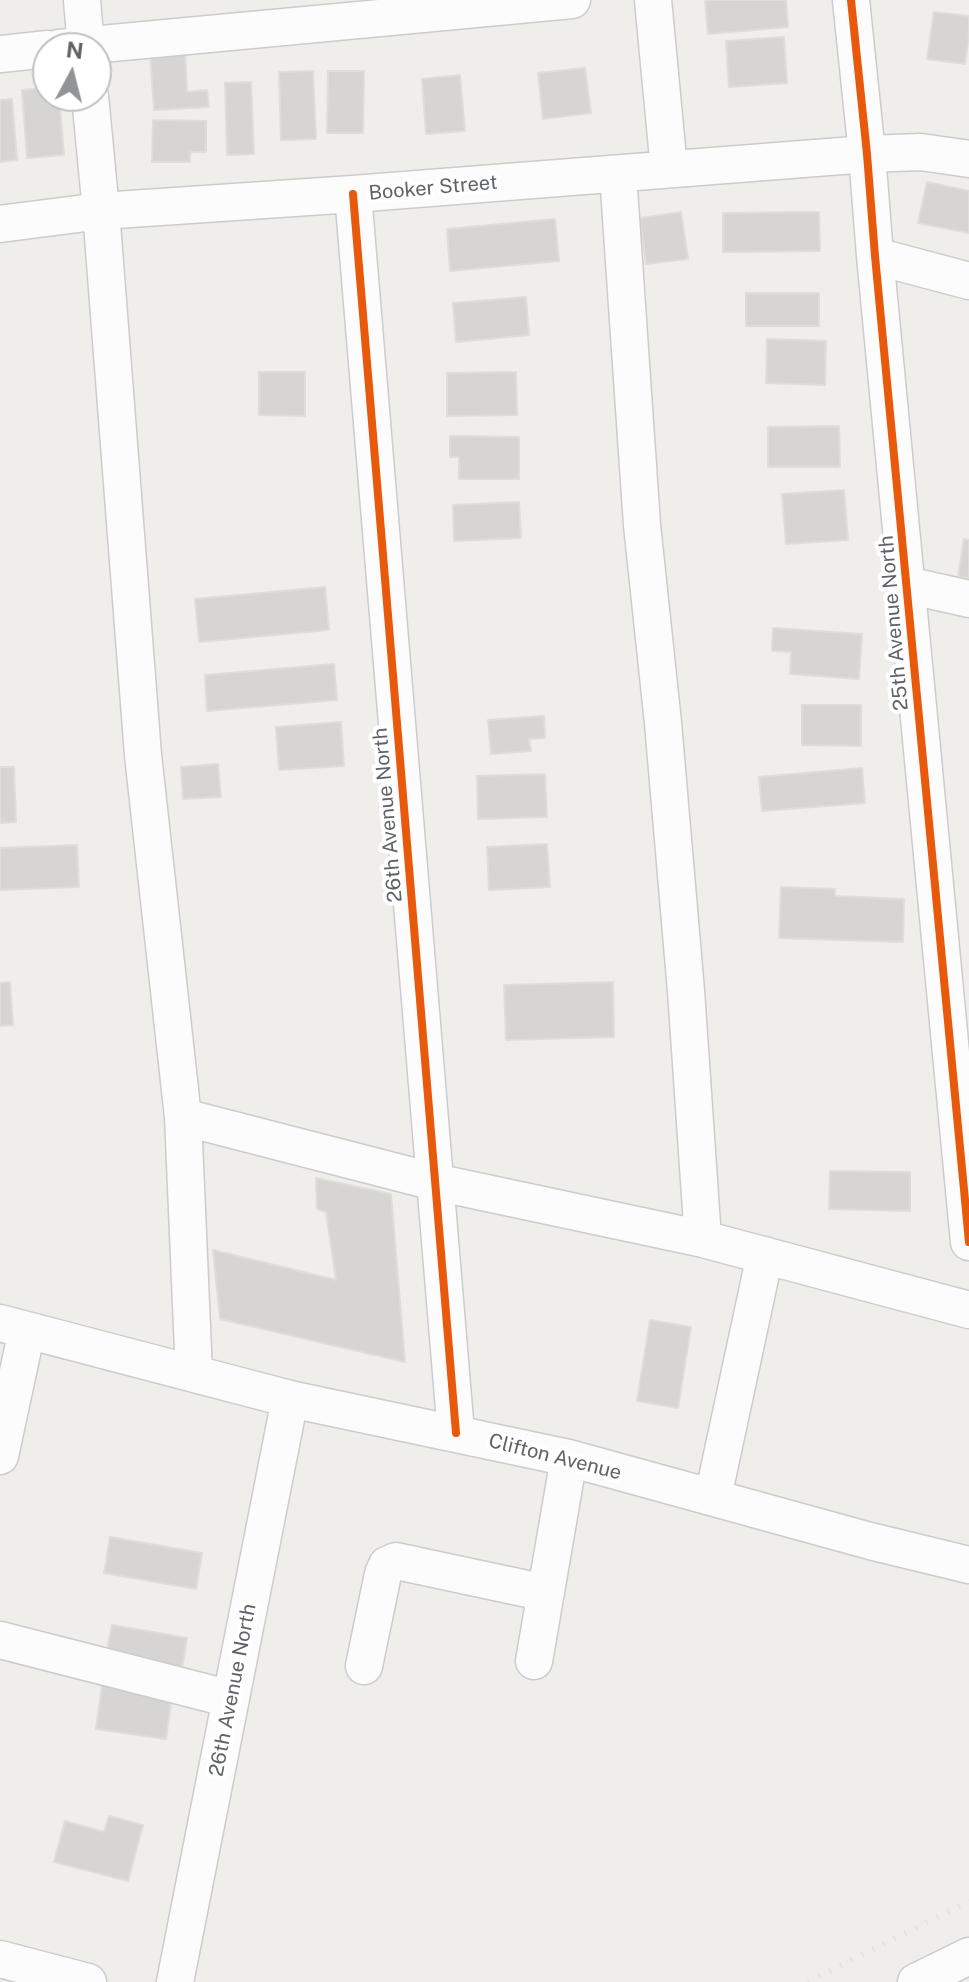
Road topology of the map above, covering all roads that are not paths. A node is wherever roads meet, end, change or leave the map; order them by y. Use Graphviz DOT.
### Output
graph roads {
  1 [pos="82,0"];
  2 [pos="572,0"];
  3 [pos="653,0"];
  4 [pos="851,0"];
  5 [pos="79,32"];
  6 [pos="112,44"];
  7 [pos="32,51"];
  8 [pos="0,54"];
  9 [pos="92,112"];
  10 [pos="867,154"];
  11 [pos="969,159"];
  12 [pos="669,169"];
  13 [pos="618,174"];
  14 [pos="353,194"];
  15 [pos="101,211"];
  16 [pos="0,224"];
  17 [pos="875,256"];
  18 [pos="969,281"];
  19 [pos="907,585"];
  20 [pos="969,599"];
  21 [pos="953,927"];
  22 [pos="183,1117"];
  23 [pos="435,1182"];
  24 [pos="703,1239"];
  25 [pos="969,1242"];
  26 [pos="765,1255"];
  27 [pos="969,1310"];
  28 [pos="14,1326"];
  29 [pos="194,1374"];
  30 [pos="290,1399"];
  31 [pos="456,1433"];
  32 [pos="0,1456"];
  33 [pos="569,1458"];
  34 [pos="713,1497"];
  35 [pos="969,1565"];
  36 [pos="546,1593"];
  37 [pos="0,1640"];
  38 [pos="534,1661"];
  39 [pos="364,1666"];
  40 [pos="231,1699"];
  41 [pos="969,1956"];
  42 [pos="0,1959"];
  43 [pos="88,1982"];
  44 [pos="175,1982"];
  45 [pos="916,1982"];
  1 -- 5 [label="street"];
  2 -- 6 [label="street"];
  3 -- 12 [label="street"];
  4 -- 10 [label="street, 25th Avenue North"];
  7 -- 8 [label="street"];
  9 -- 15 [label="street"];
  10 -- 11 [label="street, Booker Street"];
  10 -- 12 [label="street, Booker Street"];
  10 -- 17 [label="street, 25th Avenue North"];
  12 -- 13 [label="street, Booker Street"];
  13 -- 14 [label="street, Booker Street"];
  13 -- 24 [label="street"];
  14 -- 15 [label="street, Booker Street"];
  14 -- 23 [label="street, 26th Avenue North"];
  15 -- 16 [label="street, Booker Street"];
  15 -- 22 [label="street"];
  17 -- 18 [label="street"];
  17 -- 19 [label="street, 25th Avenue North"];
  19 -- 20 [label="street"];
  19 -- 21 [label="street, 25th Avenue North"];
  21 -- 25 [label="street, 25th Avenue North"];
  22 -- 23 [label="street"];
  22 -- 29 [label="street"];
  23 -- 24 [label="street"];
  23 -- 31 [label="street, 26th Avenue North"];
  24 -- 26 [label="street"];
  26 -- 27 [label="street"];
  26 -- 34 [label="street"];
  28 -- 29 [label="street, Clifton Avenue"];
  28 -- 32 [label="street"];
  29 -- 30 [label="street, Clifton Avenue"];
  30 -- 31 [label="street, Clifton Avenue"];
  30 -- 40 [label="street, 26th Avenue North"];
  31 -- 33 [label="street, Clifton Avenue"];
  33 -- 34 [label="street, Clifton Avenue"];
  33 -- 36 [label="street"];
  34 -- 35 [label="street, Clifton Avenue"];
  36 -- 38 [label="street"];
  36 -- 39 [label="street"];
  37 -- 40 [label="street"];
  40 -- 44 [label="street, 26th Avenue North"];
  41 -- 45 [label="street"];
  42 -- 43 [label="street"];
}
